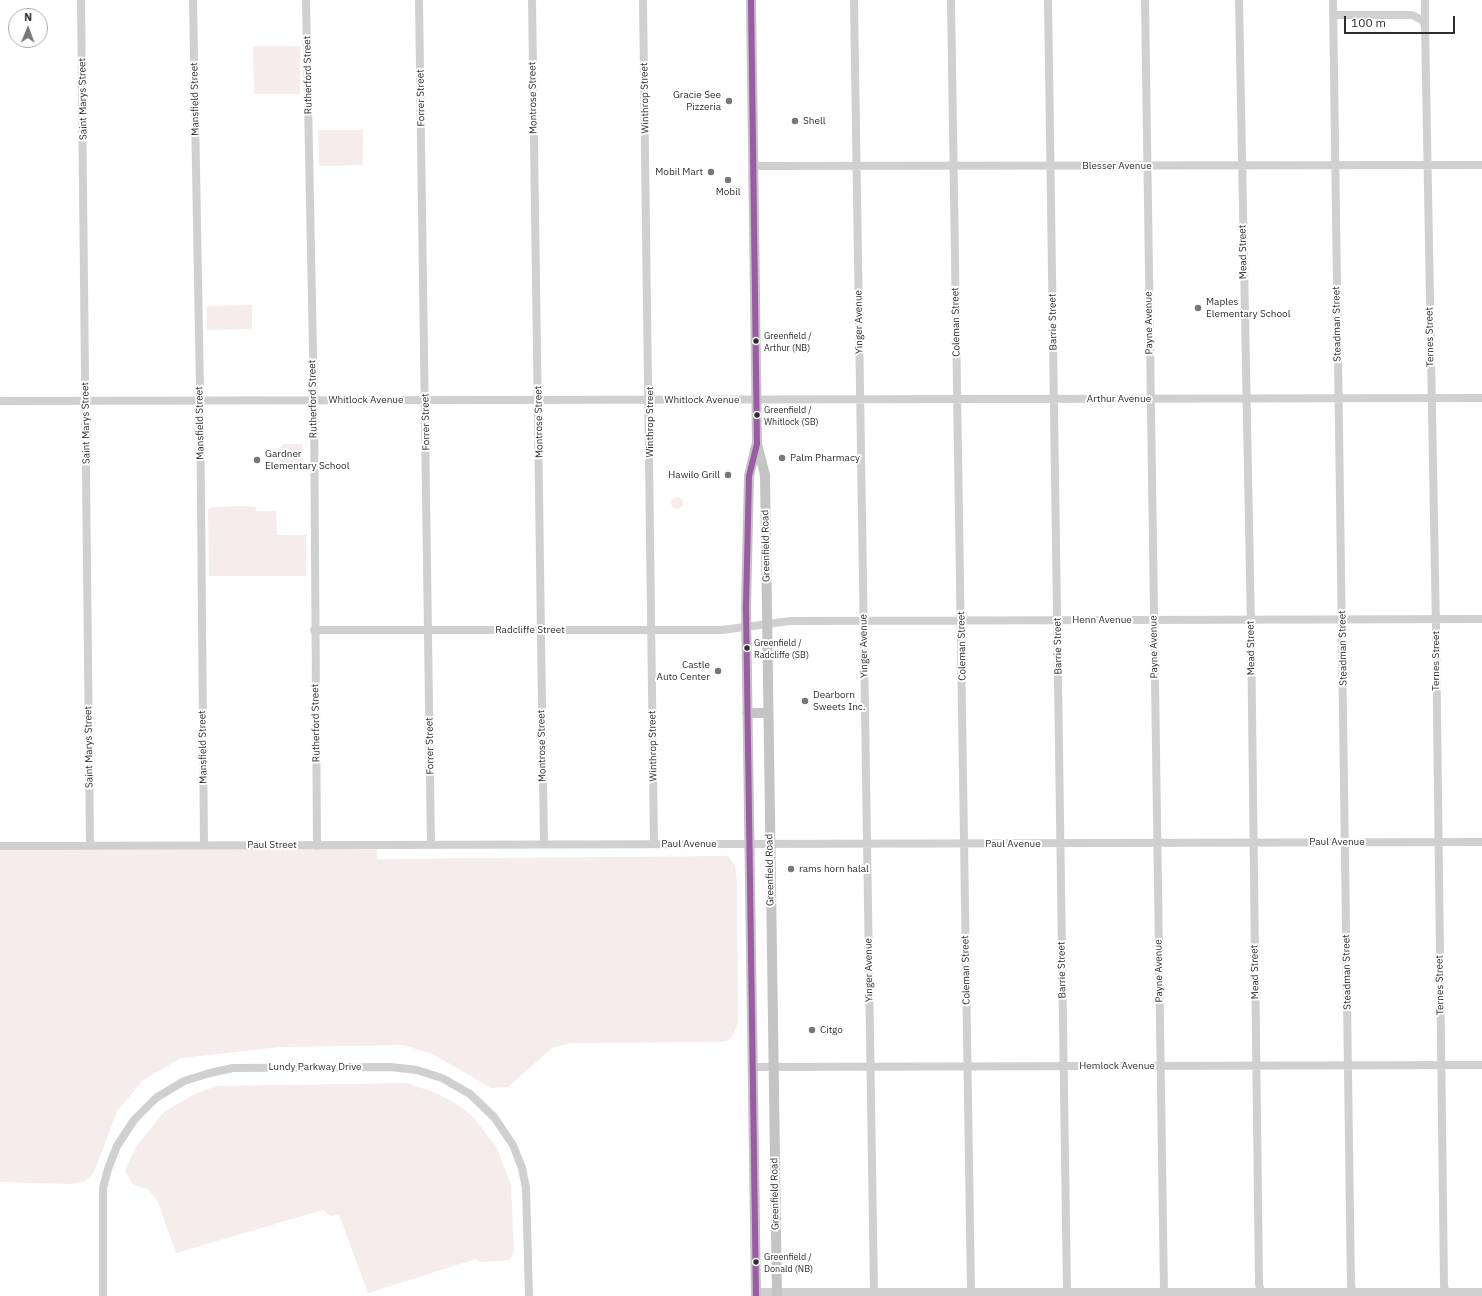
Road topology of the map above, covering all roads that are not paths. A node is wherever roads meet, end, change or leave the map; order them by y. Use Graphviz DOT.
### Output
graph roads {
  1 [pos="81,0"];
  2 [pos="193,0"];
  3 [pos="306,0"];
  4 [pos="419,0"];
  5 [pos="532,0"];
  6 [pos="643,0"];
  7 [pos="751,0"];
  8 [pos="854,0"];
  9 [pos="951,0"];
  10 [pos="1048,0"];
  11 [pos="1145,0"];
  12 [pos="1240,0"];
  13 [pos="1333,0"];
  14 [pos="1425,0"];
  15 [pos="1333,15"];
  16 [pos="1425,25"];
  17 [pos="1427,165"];
  18 [pos="1482,165"];
  19 [pos="753,166"];
  20 [pos="857,166"];
  21 [pos="954,166"];
  22 [pos="1051,166"];
  23 [pos="1147,166"];
  24 [pos="1242,166"];
  25 [pos="1334,166"];
  26 [pos="1339,398"];
  27 [pos="1431,398"];
  28 [pos="1482,398"];
  29 [pos="1054,399"];
  30 [pos="1150,399"];
  31 [pos="1246,399"];
  32 [pos="314,400"];
  33 [pos="425,400"];
  34 [pos="538,400"];
  35 [pos="650,400"];
  36 [pos="756,400"];
  37 [pos="861,400"];
  38 [pos="956,400"];
  39 [pos="0,401"];
  40 [pos="86,401"];
  41 [pos="200,401"];
  42 [pos="757,444"];
  43 [pos="1482,619"];
  44 [pos="961,620"];
  45 [pos="1058,620"];
  46 [pos="1154,620"];
  47 [pos="1250,620"];
  48 [pos="1342,620"];
  49 [pos="1436,620"];
  50 [pos="864,621"];
  51 [pos="767,623"];
  52 [pos="746,628"];
  53 [pos="314,630"];
  54 [pos="428,630"];
  55 [pos="541,630"];
  56 [pos="651,630"];
  57 [pos="747,713"];
  58 [pos="768,713"];
  59 [pos="1345,842"];
  60 [pos="1438,842"];
  61 [pos="1482,842"];
  62 [pos="1157,843"];
  63 [pos="1253,843"];
  64 [pos="654,844"];
  65 [pos="750,844"];
  66 [pos="770,844"];
  67 [pos="868,844"];
  68 [pos="964,844"];
  69 [pos="1060,844"];
  70 [pos="204,845"];
  71 [pos="431,845"];
  72 [pos="544,845"];
  73 [pos="0,846"];
  74 [pos="90,846"];
  75 [pos="317,846"];
  76 [pos="1348,1065"];
  77 [pos="1160,1066"];
  78 [pos="1256,1066"];
  79 [pos="1441,1066"];
  80 [pos="1482,1066"];
  81 [pos="871,1067"];
  82 [pos="967,1067"];
  83 [pos="1064,1067"];
  84 [pos="752,1068"];
  85 [pos="773,1068"];
  86 [pos="874,1292"];
  87 [pos="971,1292"];
  88 [pos="1068,1292"];
  89 [pos="1482,1292"];
  90 [pos="1164,1293"];
  91 [pos="756,1294"];
  92 [pos="777,1294"];
  93 [pos="1261,1294"];
  94 [pos="1353,1294"];
  95 [pos="1446,1294"];
  96 [pos="103,1296"];
  97 [pos="529,1296"];
  1 -- 40 [label="street, Saint Marys Street"];
  2 -- 41 [label="street, Mansfield Street"];
  3 -- 32 [label="street, Rutherford Street"];
  4 -- 33 [label="street, Forrer Street"];
  5 -- 34 [label="street, Montrose Street"];
  6 -- 35 [label="street, Winthrop Street"];
  7 -- 19 [label="main road, Greenfield Road"];
  8 -- 20 [label="street, Yinger Avenue"];
  9 -- 21 [label="street, Coleman Street"];
  10 -- 22 [label="street, Barrie Street"];
  11 -- 23 [label="street, Payne Avenue"];
  12 -- 24 [label="street, Mead Street"];
  13 -- 15 [label="street, Steadman Street"];
  14 -- 16 [label="street, Ternes Street"];
  15 -- 16 [label="street"];
  15 -- 25 [label="street, Steadman Street"];
  16 -- 17 [label="street, Ternes Street"];
  17 -- 18 [label="street, Blesser Avenue"];
  17 -- 25 [label="street, Blesser Avenue"];
  17 -- 27 [label="street, Ternes Street"];
  19 -- 20 [label="street, Blesser Avenue"];
  19 -- 36 [label="main road, Greenfield Road"];
  20 -- 21 [label="street, Blesser Avenue"];
  20 -- 37 [label="street, Yinger Avenue"];
  21 -- 22 [label="street, Blesser Avenue"];
  21 -- 38 [label="street, Coleman Street"];
  22 -- 23 [label="street, Blesser Avenue"];
  22 -- 29 [label="street, Barrie Street"];
  23 -- 24 [label="street, Blesser Avenue"];
  23 -- 30 [label="street, Payne Avenue"];
  24 -- 25 [label="street, Blesser Avenue"];
  24 -- 31 [label="street, Mead Street"];
  25 -- 26 [label="street, Steadman Street"];
  26 -- 27 [label="street, Arthur Avenue"];
  26 -- 31 [label="street, Arthur Avenue"];
  26 -- 48 [label="street, Steadman Street"];
  27 -- 28 [label="street, Arthur Avenue"];
  27 -- 49 [label="street, Ternes Street"];
  29 -- 30 [label="street, Arthur Avenue"];
  29 -- 38 [label="street, Arthur Avenue"];
  29 -- 45 [label="street, Barrie Street"];
  30 -- 31 [label="street, Arthur Avenue"];
  30 -- 46 [label="street, Payne Avenue"];
  31 -- 47 [label="street, Mead Street"];
  32 -- 33 [label="street, Whitlock Avenue"];
  32 -- 41 [label="street, Whitlock Avenue"];
  32 -- 53 [label="street, Rutherford Street"];
  33 -- 34 [label="street, Whitlock Avenue"];
  33 -- 54 [label="street, Forrer Street"];
  34 -- 35 [label="street, Whitlock Avenue"];
  34 -- 55 [label="street, Montrose Street"];
  35 -- 36 [label="street, Whitlock Avenue"];
  35 -- 56 [label="street, Winthrop Street"];
  36 -- 37 [label="street, Arthur Avenue"];
  36 -- 42 [label="main road, Greenfield Road"];
  37 -- 38 [label="street, Arthur Avenue"];
  37 -- 50 [label="street, Yinger Avenue"];
  38 -- 44 [label="street, Coleman Street"];
  39 -- 40 [label="street, Whitlock Avenue"];
  40 -- 41 [label="street, Whitlock Avenue"];
  40 -- 74 [label="street, Saint Marys Street"];
  41 -- 70 [label="street, Mansfield Street"];
  42 -- 51 [label="main road, Greenfield Road"];
  42 -- 52 [label="main road, Greenfield Road"];
  43 -- 49 [label="street, Henn Avenue"];
  44 -- 45 [label="street, Henn Avenue"];
  44 -- 50 [label="street, Henn Avenue"];
  44 -- 68 [label="street, Coleman Street"];
  45 -- 46 [label="street, Henn Avenue"];
  45 -- 69 [label="street, Barrie Street"];
  46 -- 47 [label="street, Henn Avenue"];
  46 -- 62 [label="street, Payne Avenue"];
  47 -- 48 [label="street, Henn Avenue"];
  47 -- 63 [label="street, Mead Street"];
  48 -- 49 [label="street, Henn Avenue"];
  48 -- 59 [label="street, Steadman Street"];
  49 -- 60 [label="street, Ternes Street"];
  50 -- 51 [label="street, Henn Avenue"];
  50 -- 67 [label="street, Yinger Avenue"];
  51 -- 52 [label="street, Henn Avenue"];
  51 -- 58 [label="main road, Greenfield Road"];
  52 -- 56 [label="street, Radcliffe Street"];
  52 -- 57 [label="main road, Greenfield Road"];
  53 -- 54 [label="street, Radcliffe Street"];
  53 -- 75 [label="street, Rutherford Street"];
  54 -- 55 [label="street, Radcliffe Street"];
  54 -- 71 [label="street, Forrer Street"];
  55 -- 56 [label="street, Radcliffe Street"];
  55 -- 72 [label="street, Montrose Street"];
  56 -- 64 [label="street, Winthrop Street"];
  57 -- 58 [label="main road"];
  57 -- 65 [label="main road, Greenfield Road"];
  58 -- 66 [label="main road, Greenfield Road"];
  59 -- 60 [label="street, Paul Avenue"];
  59 -- 63 [label="street, Paul Avenue"];
  59 -- 76 [label="street, Steadman Street"];
  60 -- 61 [label="street, Paul Avenue"];
  60 -- 79 [label="street, Ternes Street"];
  62 -- 63 [label="street, Paul Avenue"];
  62 -- 69 [label="street, Paul Avenue"];
  62 -- 77 [label="street, Payne Avenue"];
  63 -- 78 [label="street, Mead Street"];
  64 -- 65 [label="street, Paul Avenue"];
  64 -- 72 [label="street, Paul Avenue"];
  65 -- 66 [label="street, Paul Avenue"];
  65 -- 84 [label="main road, Greenfield Road"];
  66 -- 67 [label="street, Paul Avenue"];
  66 -- 85 [label="main road, Greenfield Road"];
  67 -- 68 [label="street, Paul Avenue"];
  67 -- 81 [label="street, Yinger Avenue"];
  68 -- 69 [label="street, Paul Avenue"];
  68 -- 82 [label="street, Coleman Street"];
  69 -- 83 [label="street, Barrie Street"];
  70 -- 74 [label="street, Paul Street"];
  70 -- 75 [label="street, Paul Street"];
  71 -- 72 [label="street, Paul Street"];
  71 -- 75 [label="street, Paul Street"];
  73 -- 74 [label="street, Paul Street"];
  76 -- 78 [label="street, Hemlock Avenue"];
  76 -- 79 [label="street, Hemlock Avenue"];
  76 -- 94 [label="street, Steadman Street"];
  77 -- 78 [label="street, Hemlock Avenue"];
  77 -- 83 [label="street, Hemlock Avenue"];
  77 -- 90 [label="street, Payne Avenue"];
  78 -- 93 [label="street, Mead Street"];
  79 -- 80 [label="street, Hemlock Avenue"];
  79 -- 95 [label="street, Ternes Street"];
  81 -- 82 [label="street, Hemlock Avenue"];
  81 -- 85 [label="street, Hemlock Avenue"];
  81 -- 86 [label="street, Yinger Avenue"];
  82 -- 83 [label="street, Hemlock Avenue"];
  82 -- 87 [label="street, Coleman Street"];
  83 -- 88 [label="street, Barrie Street"];
  84 -- 85 [label="street, Hemlock Avenue"];
  84 -- 91 [label="main road, Greenfield Road"];
  85 -- 92 [label="main road, Greenfield Road"];
  86 -- 87 [label="street"];
  86 -- 92 [label="street"];
  87 -- 88 [label="street"];
  88 -- 90 [label="street"];
  89 -- 95 [label="street"];
  90 -- 93 [label="street"];
  91 -- 92 [label="street"];
  93 -- 94 [label="street"];
  94 -- 95 [label="street"];
  96 -- 97 [label="street, Lundy Parkway Drive"];
}
